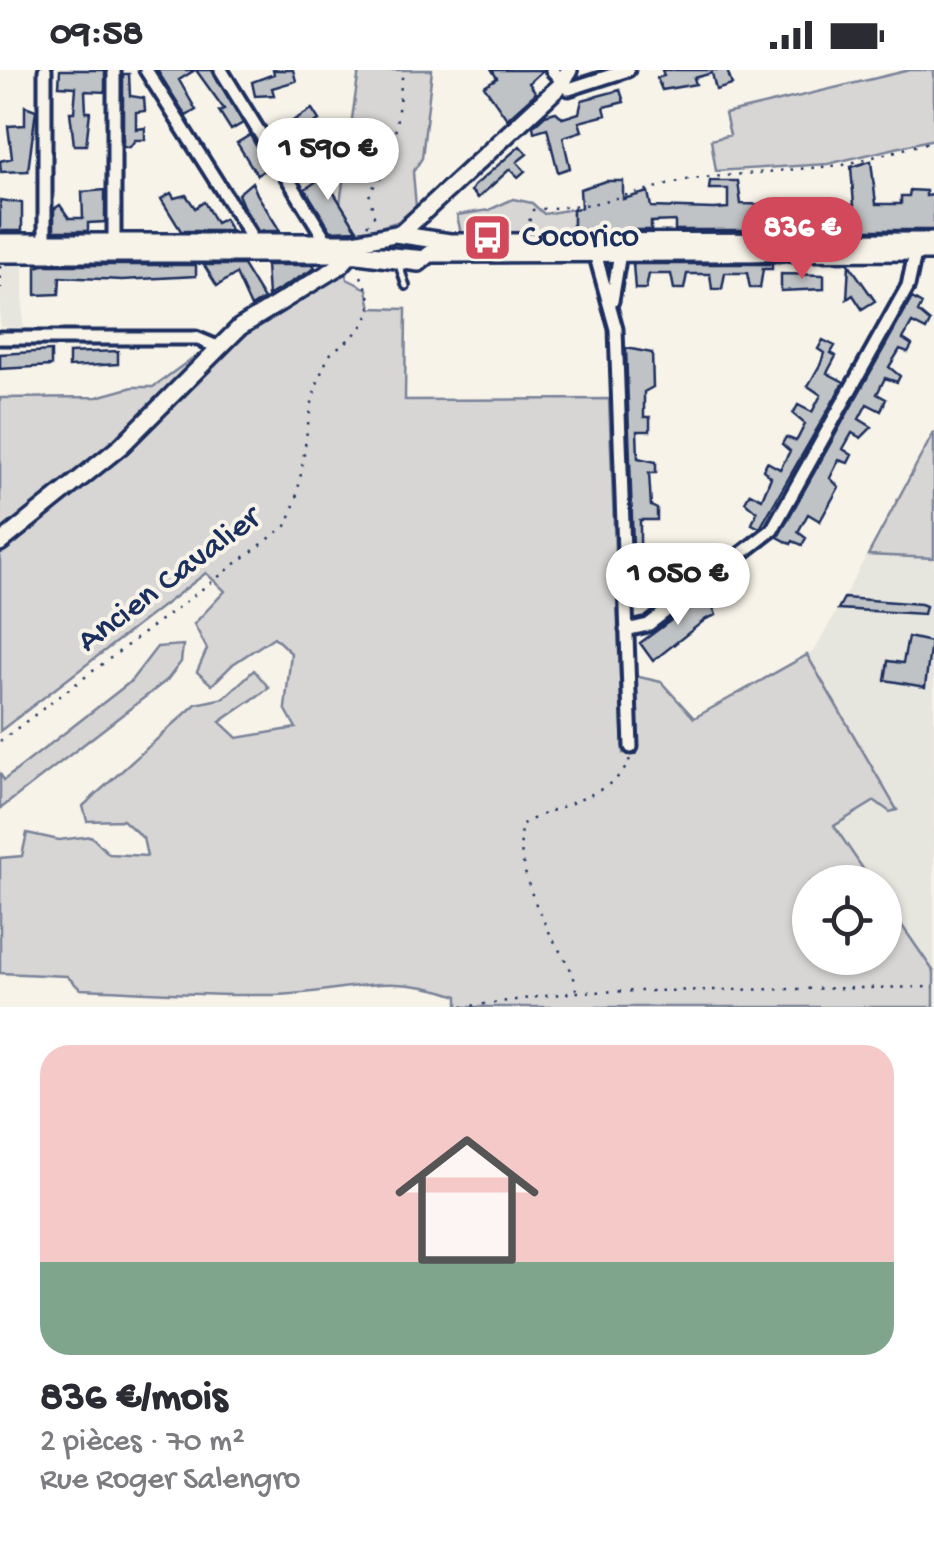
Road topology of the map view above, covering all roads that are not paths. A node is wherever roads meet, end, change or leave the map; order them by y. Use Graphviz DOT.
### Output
graph roads {
  1 [pos="45,70"];
  2 [pos="114,70"];
  3 [pos="146,70"];
  4 [pos="222,70"];
  5 [pos="628,70"];
  6 [pos="561,75"];
  7 [pos="423,210"];
  8 [pos="248,242"];
  9 [pos="44,243"];
  10 [pos="426,243"];
  11 [pos="845,246"];
  12 [pos="111,247"];
  13 [pos="927,247"];
  14 [pos="0,248"];
  15 [pos="324,248"];
  16 [pos="394,250"];
  17 [pos="620,252"];
  18 [pos="541,253"];
  19 [pos="594,253"];
  20 [pos="354,262"];
  21 [pos="317,279"];
  22 [pos="611,305"];
  23 [pos="0,338"];
  24 [pos="220,348"];
  25 [pos="0,544"];
  26 [pos="626,630"];
  27 [pos="631,747"];
  1 -- 9 [label="street"];
  2 -- 12 [label="street"];
  3 -- 8 [label="street"];
  4 -- 15 [label="street"];
  5 -- 6 [label="street"];
  6 -- 7 [label="main road"];
  7 -- 10 [label="main road"];
  7 -- 16 [label="main road"];
  8 -- 12 [label="main road"];
  8 -- 15 [label="main road"];
  9 -- 12 [label="main road"];
  9 -- 14 [label="main road"];
  10 -- 11 [label="main road"];
  10 -- 16 [label="main road"];
  10 -- 16 [label="main road"];
  10 -- 18 [label="main road"];
  11 -- 13 [label="main road"];
  11 -- 17 [label="main road"];
  12 -- 14 [label="main road"];
  12 -- 15 [label="main road"];
  12 -- 16 [label="lane"];
  13 -- 18 [label="lane"];
  13 -- 26 [label="street"];
  15 -- 16 [label="main road"];
  15 -- 20 [label="main road"];
  15 -- 21 [label="main road"];
  16 -- 20 [label="main road"];
  17 -- 19 [label="main road"];
  17 -- 22 [label="street"];
  18 -- 19 [label="main road"];
  19 -- 22 [label="street"];
  20 -- 21 [label="main road"];
  21 -- 24 [label="main road"];
  22 -- 26 [label="street"];
  23 -- 24 [label="street"];
  24 -- 25 [label="main road"];
  26 -- 27 [label="street"];
}
